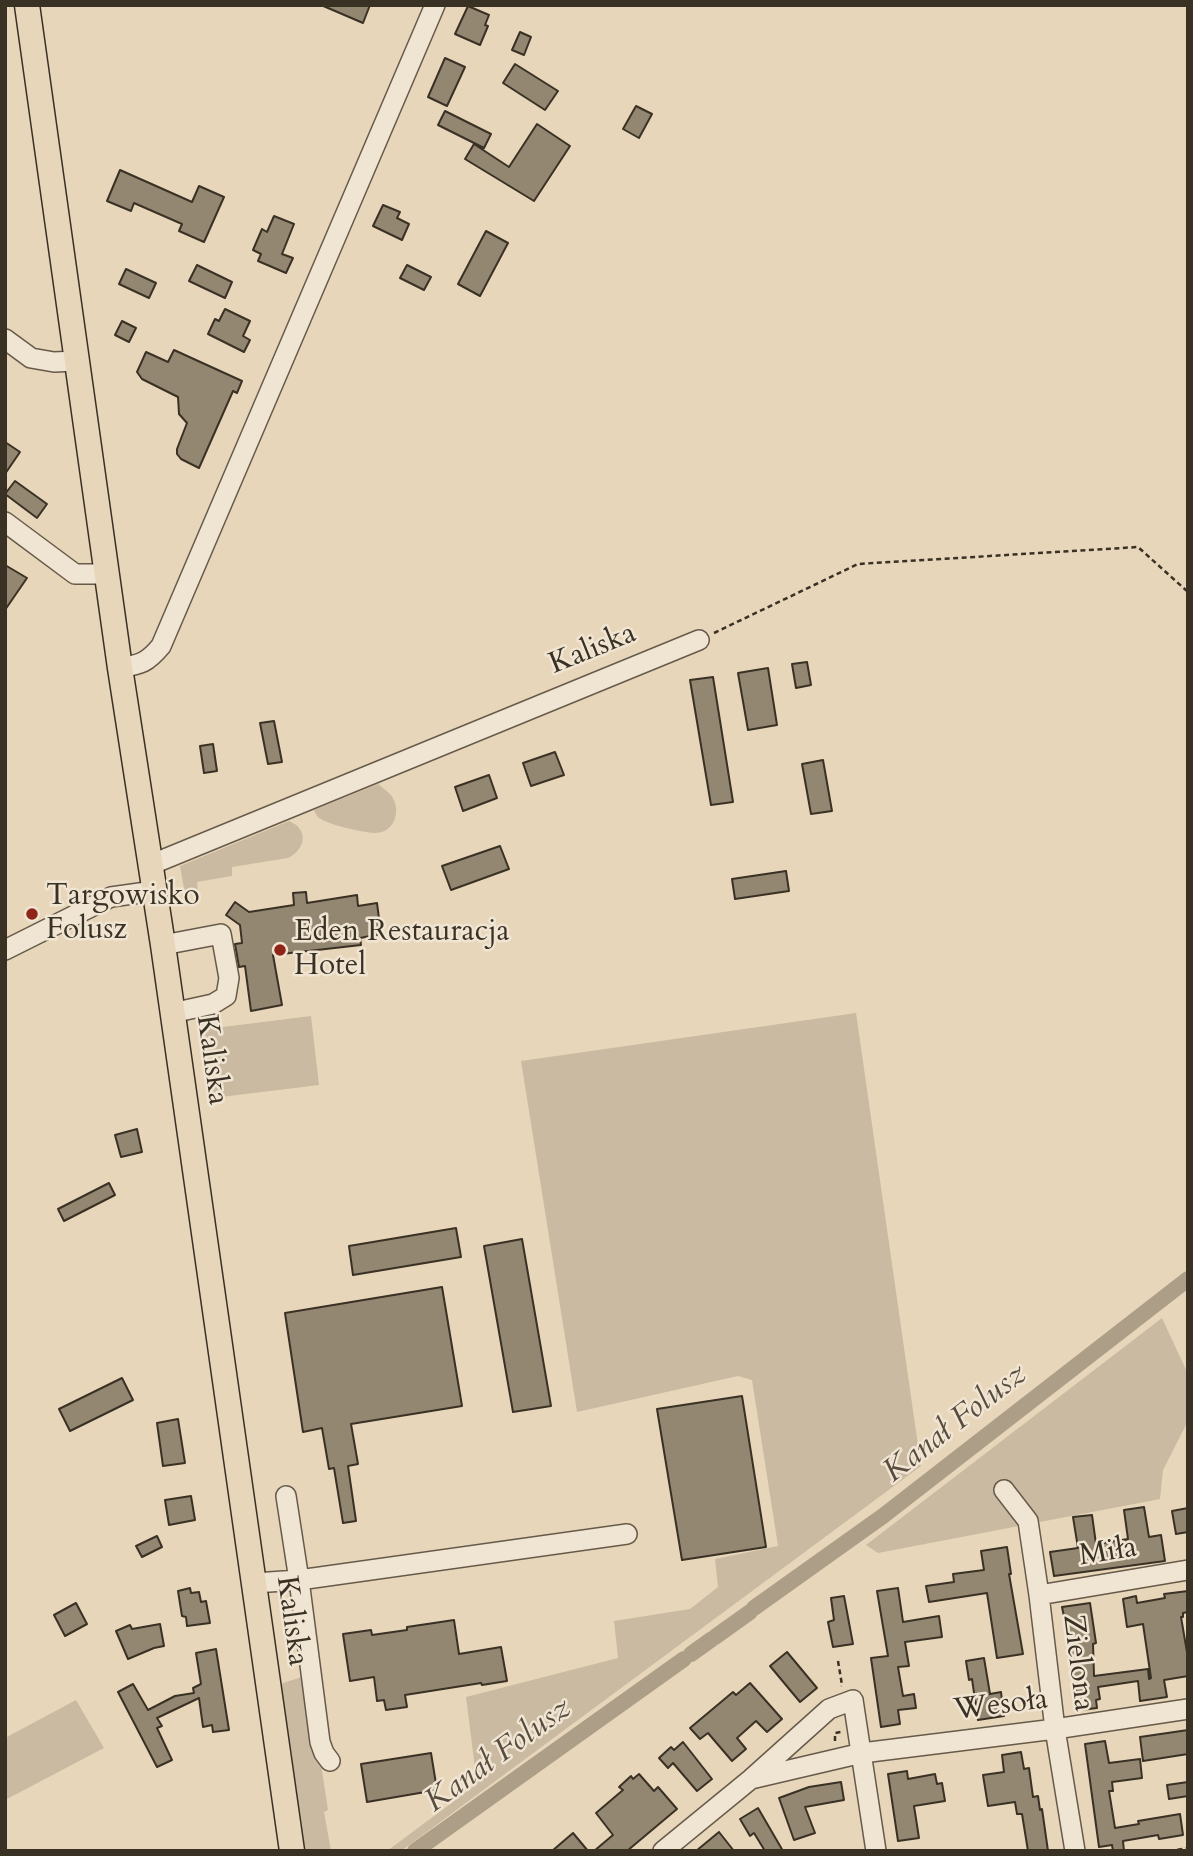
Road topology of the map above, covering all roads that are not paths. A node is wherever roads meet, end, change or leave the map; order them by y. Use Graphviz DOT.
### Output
graph roads {
  1 [pos="27,5"];
  2 [pos="435,5"];
  3 [pos="5,339"];
  4 [pos="77,361"];
  5 [pos="5,522"];
  6 [pos="107,574"];
  7 [pos="699,640"];
  8 [pos="120,668"];
  9 [pos="150,865"];
  10 [pos="154,891"];
  11 [pos="163,945"];
  12 [pos="5,950"];
  13 [pos="172,1013"];
  14 [pos="1004,1490"];
  15 [pos="286,1496"];
  16 [pos="626,1534"];
  17 [pos="1188,1570"];
  18 [pos="299,1580"];
  19 [pos="254,1583"];
  20 [pos="1039,1595"];
  21 [pos="1188,1709"];
  22 [pos="1055,1729"];
  23 [pos="862,1753"];
  24 [pos="330,1761"];
  25 [pos="751,1779"];
  26 [pos="292,1851"];
  27 [pos="663,1851"];
  28 [pos="876,1851"];
  29 [pos="1075,1851"];
  1 -- 4 [label="main road"];
  2 -- 8 [label="street"];
  3 -- 4 [label="street"];
  4 -- 6 [label="main road"];
  5 -- 6 [label="street"];
  6 -- 8 [label="main road"];
  7 -- 9 [label="street, Kaliska"];
  8 -- 9 [label="main road"];
  9 -- 10 [label="main road, Kaliska"];
  10 -- 11 [label="main road, Kaliska"];
  10 -- 12 [label="street"];
  11 -- 13 [label="main road, Kaliska"];
  11 -- 13 [label="street"];
  13 -- 19 [label="main road, Kaliska"];
  14 -- 20 [label="street, Zielona"];
  15 -- 18 [label="street"];
  16 -- 18 [label="street"];
  17 -- 20 [label="street, Miła"];
  18 -- 19 [label="street"];
  18 -- 24 [label="street"];
  19 -- 26 [label="main road, Kaliska"];
  20 -- 22 [label="street, Zielona"];
  21 -- 22 [label="street, Wesoła"];
  22 -- 23 [label="street, Wesoła"];
  22 -- 29 [label="street, Zielona"];
  23 -- 25 [label="street, Wesoła"];
  23 -- 25 [label="street"];
  23 -- 28 [label="street"];
  25 -- 27 [label="street"];
}
